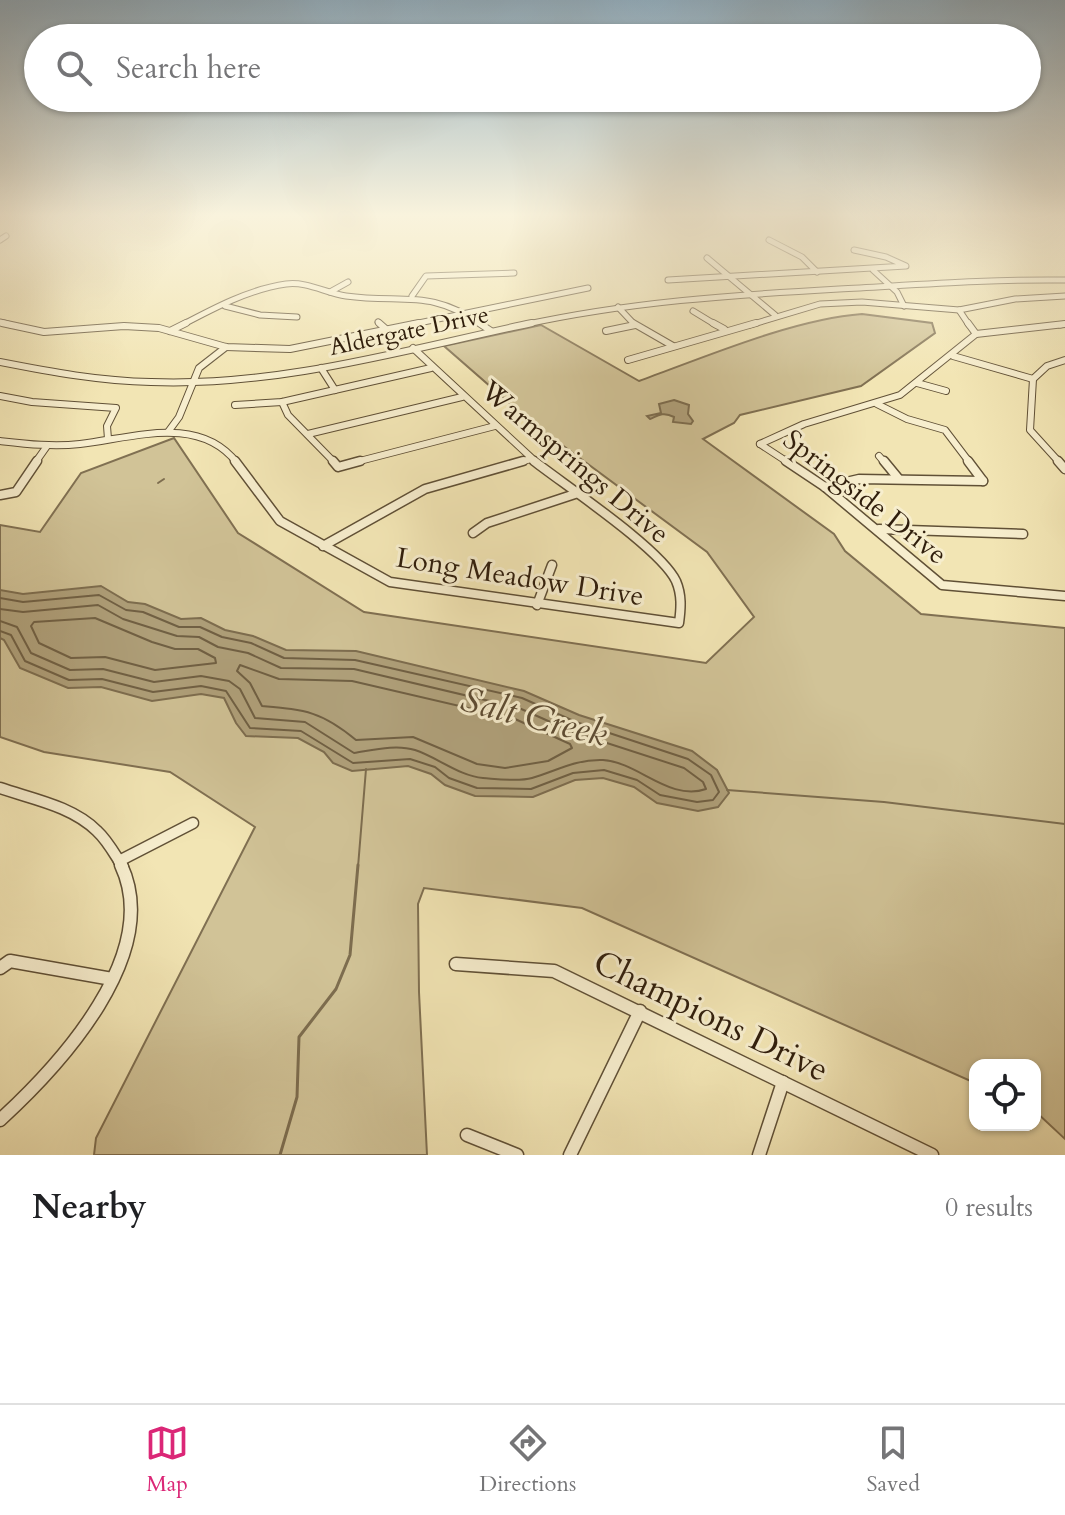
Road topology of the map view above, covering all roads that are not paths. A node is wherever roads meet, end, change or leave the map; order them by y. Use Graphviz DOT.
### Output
graph roads {
  1 [pos="727,269"];
  2 [pos="814,269"];
  3 [pos="882,269"];
  4 [pos="873,270"];
  5 [pos="817,272"];
  6 [pos="514,273"];
  7 [pos="733,276"];
  8 [pos="1048,279"];
  9 [pos="668,280"];
  10 [pos="1065,280"];
  11 [pos="348,282"];
  12 [pos="890,286"];
  13 [pos="588,288"];
  14 [pos="329,293"];
  15 [pos="748,294"];
  16 [pos="1065,295"];
  17 [pos="412,296"];
  18 [pos="225,305"];
  19 [pos="904,306"];
  20 [pos="618,307"];
  21 [pos="959,310"];
  22 [pos="693,311"];
  23 [pos="468,314"];
  24 [pos="775,315"];
  25 [pos="297,317"];
  26 [pos="0,322"];
  27 [pos="378,322"];
  28 [pos="1065,324"];
  29 [pos="635,325"];
  30 [pos="724,329"];
  31 [pos="387,330"];
  32 [pos="170,331"];
  33 [pos="491,331"];
  34 [pos="606,331"];
  35 [pos="976,334"];
  36 [pos="673,346"];
  37 [pos="226,347"];
  38 [pos="413,348"];
  39 [pos="953,356"];
  40 [pos="628,360"];
  41 [pos="1065,360"];
  42 [pos="0,362"];
  43 [pos="321,368"];
  44 [pos="431,368"];
  45 [pos="1033,379"];
  46 [pos="192,383"];
  47 [pos="917,383"];
  48 [pos="335,390"];
  49 [pos="946,391"];
  50 [pos="0,396"];
  51 [pos="462,397"];
  52 [pos="282,402"];
  53 [pos="877,404"];
  54 [pos="235,405"];
  55 [pos="495,426"];
  56 [pos="168,432"];
  57 [pos="308,434"];
  58 [pos="108,439"];
  59 [pos="0,441"];
  60 [pos="47,446"];
  61 [pos="879,456"];
  62 [pos="531,459"];
  63 [pos="1065,469"];
  64 [pos="898,478"];
  65 [pos="825,487"];
  66 [pos="575,494"];
  67 [pos="0,495"];
  68 [pos="879,529"];
  69 [pos="473,533"];
  70 [pos="1023,534"];
  71 [pos="323,546"];
  72 [pos="552,565"];
  73 [pos="1065,596"];
  74 [pos="537,605"];
  75 [pos="679,623"];
  76 [pos="0,788"];
  77 [pos="193,823"];
  78 [pos="119,861"];
  79 [pos="456,964"];
  80 [pos="0,968"];
  81 [pos="112,979"];
  82 [pos="640,1011"];
  83 [pos="783,1082"];
  84 [pos="0,1120"];
  85 [pos="467,1135"];
  86 [pos="517,1155"];
  87 [pos="570,1155"];
  88 [pos="759,1155"];
  89 [pos="932,1155"];
  1 -- 7 [label="street"];
  2 -- 5 [label="street"];
  3 -- 4 [label="street"];
  4 -- 5 [label="street"];
  4 -- 12 [label="street"];
  5 -- 7 [label="street"];
  6 -- 17 [label="street"];
  7 -- 9 [label="street"];
  7 -- 15 [label="street"];
  8 -- 10 [label="street, Aldergate Drive"];
  8 -- 12 [label="street, Aldergate Drive"];
  8 -- 16 [label="street"];
  11 -- 14 [label="street"];
  12 -- 15 [label="street, Aldergate Drive"];
  12 -- 19 [label="street"];
  13 -- 23 [label="street"];
  14 -- 17 [label="street"];
  14 -- 18 [label="street"];
  15 -- 20 [label="street, Aldergate Drive"];
  15 -- 24 [label="street"];
  16 -- 21 [label="street"];
  17 -- 23 [label="street"];
  18 -- 25 [label="street"];
  18 -- 32 [label="street"];
  19 -- 21 [label="street"];
  19 -- 24 [label="street"];
  20 -- 29 [label="street"];
  20 -- 33 [label="street, Aldergate Drive"];
  21 -- 35 [label="street"];
  22 -- 30 [label="street"];
  23 -- 31 [label="street"];
  23 -- 33 [label="street"];
  24 -- 30 [label="street"];
  26 -- 32 [label="street"];
  27 -- 31 [label="street"];
  28 -- 35 [label="street"];
  29 -- 34 [label="street"];
  29 -- 36 [label="street"];
  30 -- 36 [label="street"];
  31 -- 37 [label="street"];
  32 -- 37 [label="street"];
  33 -- 38 [label="street, Aldergate Drive"];
  35 -- 39 [label="street"];
  36 -- 40 [label="street"];
  37 -- 46 [label="street"];
  38 -- 43 [label="street, Aldergate Drive"];
  38 -- 44 [label="street, Warmsprings Drive"];
  39 -- 45 [label="street"];
  39 -- 47 [label="street"];
  41 -- 45 [label="street"];
  42 -- 46 [label="street, Aldergate Drive"];
  43 -- 46 [label="street, Aldergate Drive"];
  43 -- 48 [label="street"];
  44 -- 48 [label="street"];
  44 -- 51 [label="street, Warmsprings Drive"];
  45 -- 63 [label="street"];
  46 -- 56 [label="street"];
  47 -- 49 [label="street"];
  47 -- 53 [label="street"];
  48 -- 52 [label="street"];
  50 -- 58 [label="street"];
  51 -- 55 [label="street, Warmsprings Drive"];
  51 -- 57 [label="street"];
  52 -- 54 [label="street"];
  52 -- 57 [label="street"];
  53 -- 64 [label="street"];
  53 -- 65 [label="street, Springside Drive"];
  55 -- 57 [label="street"];
  55 -- 62 [label="street, Warmsprings Drive"];
  56 -- 58 [label="street, Long Meadow Drive"];
  56 -- 71 [label="street, Long Meadow Drive"];
  58 -- 60 [label="street, Long Meadow Drive"];
  59 -- 60 [label="street, Long Meadow Drive"];
  60 -- 67 [label="street"];
  61 -- 64 [label="street"];
  62 -- 66 [label="street, Warmsprings Drive"];
  62 -- 71 [label="street"];
  64 -- 65 [label="street"];
  65 -- 68 [label="street, Springside Drive"];
  66 -- 69 [label="street"];
  66 -- 75 [label="street, Warmsprings Drive"];
  68 -- 70 [label="street"];
  68 -- 73 [label="street, Springside Drive"];
  71 -- 74 [label="street, Long Meadow Drive"];
  72 -- 74 [label="street"];
  74 -- 75 [label="street, Long Meadow Drive"];
  76 -- 78 [label="street"];
  77 -- 78 [label="street"];
  78 -- 81 [label="street"];
  79 -- 82 [label="street, Champions Drive"];
  80 -- 81 [label="street"];
  81 -- 84 [label="street"];
  82 -- 83 [label="street, Champions Drive"];
  82 -- 87 [label="street"];
  83 -- 88 [label="street"];
  83 -- 89 [label="street, Champions Drive"];
  85 -- 86 [label="street"];
}
